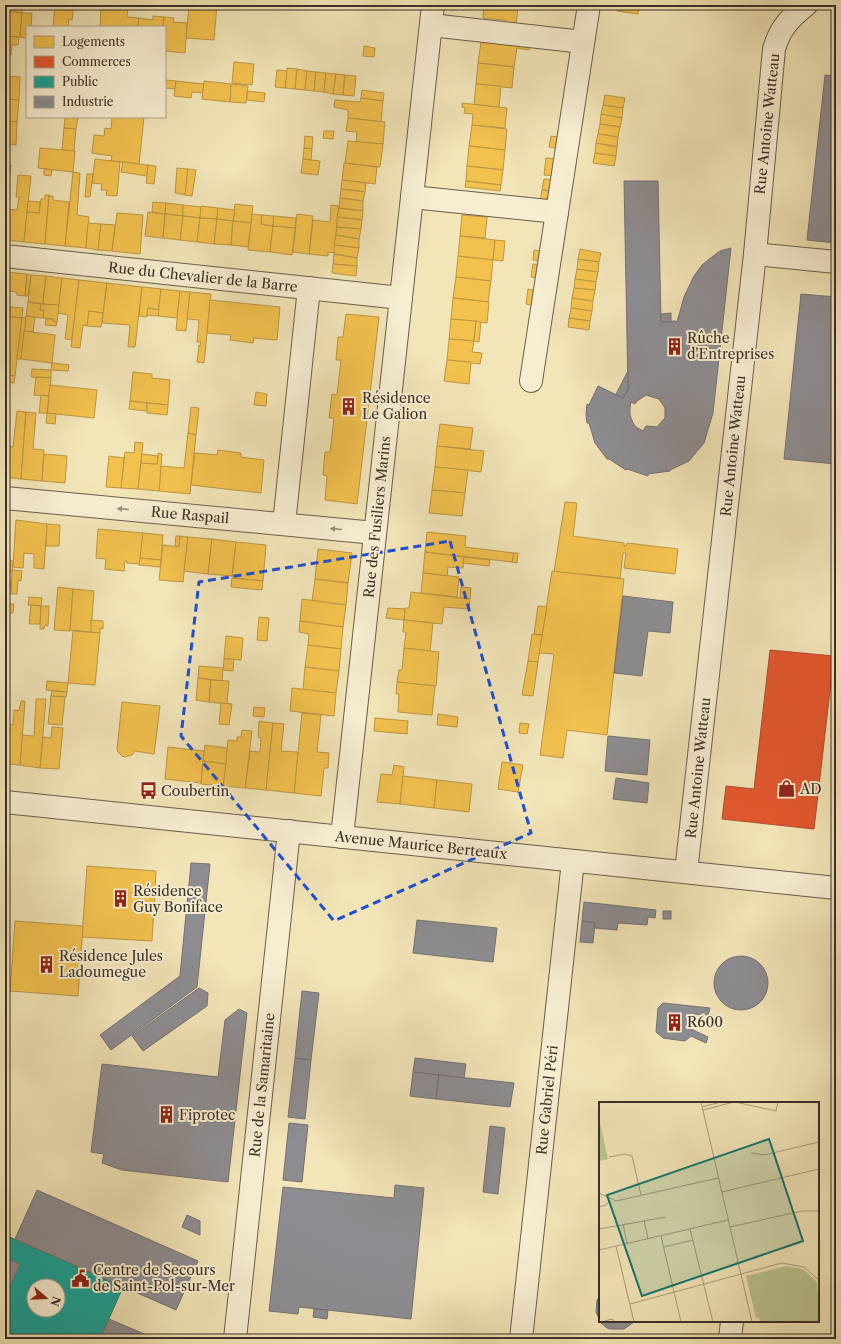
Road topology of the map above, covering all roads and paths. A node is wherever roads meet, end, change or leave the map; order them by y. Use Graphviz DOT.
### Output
graph roads {
  1 [pos="589,5"];
  2 [pos="798,7"];
  3 [pos="432,15"];
  4 [pos="584,42"];
  5 [pos="412,197"];
  6 [pos="557,212"];
  7 [pos="755,254"];
  8 [pos="5,256"];
  9 [pos="836,262"];
  10 [pos="309,288"];
  11 [pos="401,298"];
  12 [pos="531,381"];
  13 [pos="5,498"];
  14 [pos="284,524"];
  15 [pos="375,533"];
  16 [pos="5,802"];
  17 [pos="289,831"];
  18 [pos="342,837"];
  19 [pos="573,861"];
  20 [pos="686,872"];
  21 [pos="836,888"];
  22 [pos="732,1322"];
  23 [pos="235,1339"];
  24 [pos="521,1339"];
  25 [pos="730,1339"];
  1 -- 4 [label="street"];
  2 -- 7 [label="street, Rue Antoine Watteau"];
  3 -- 4 [label="street, Rue des Fusiliers Marins"];
  3 -- 5 [label="street, Rue des Fusiliers Marins"];
  4 -- 6 [label="street"];
  5 -- 6 [label="street"];
  5 -- 11 [label="street, Rue des Fusiliers Marins"];
  6 -- 12 [label="street"];
  7 -- 9 [label="street"];
  7 -- 20 [label="street, Rue Antoine Watteau"];
  8 -- 10 [label="street, Rue du Chevalier de la Barre"];
  10 -- 11 [label="street, Rue du Chevalier de la Barre"];
  10 -- 14 [label="street"];
  11 -- 15 [label="street, Rue des Fusiliers Marins"];
  14 -- 13 [label="street, Rue Raspail, one-way"];
  15 -- 14 [label="street, Rue Raspail, one-way"];
  15 -- 18 [label="street, Rue des Fusiliers Marins"];
  16 -- 17 [label="street, Avenue Maurice Berteaux"];
  17 -- 18 [label="street, Avenue Maurice Berteaux"];
  17 -- 23 [label="street, Rue de la Samaritaine"];
  18 -- 19 [label="street, Avenue Maurice Berteaux"];
  19 -- 20 [label="street, Avenue Maurice Berteaux"];
  19 -- 24 [label="street, Rue Gabriel Péri"];
  20 -- 21 [label="street, Avenue Maurice Berteaux"];
  22 -- 25 [label="street"];
}
